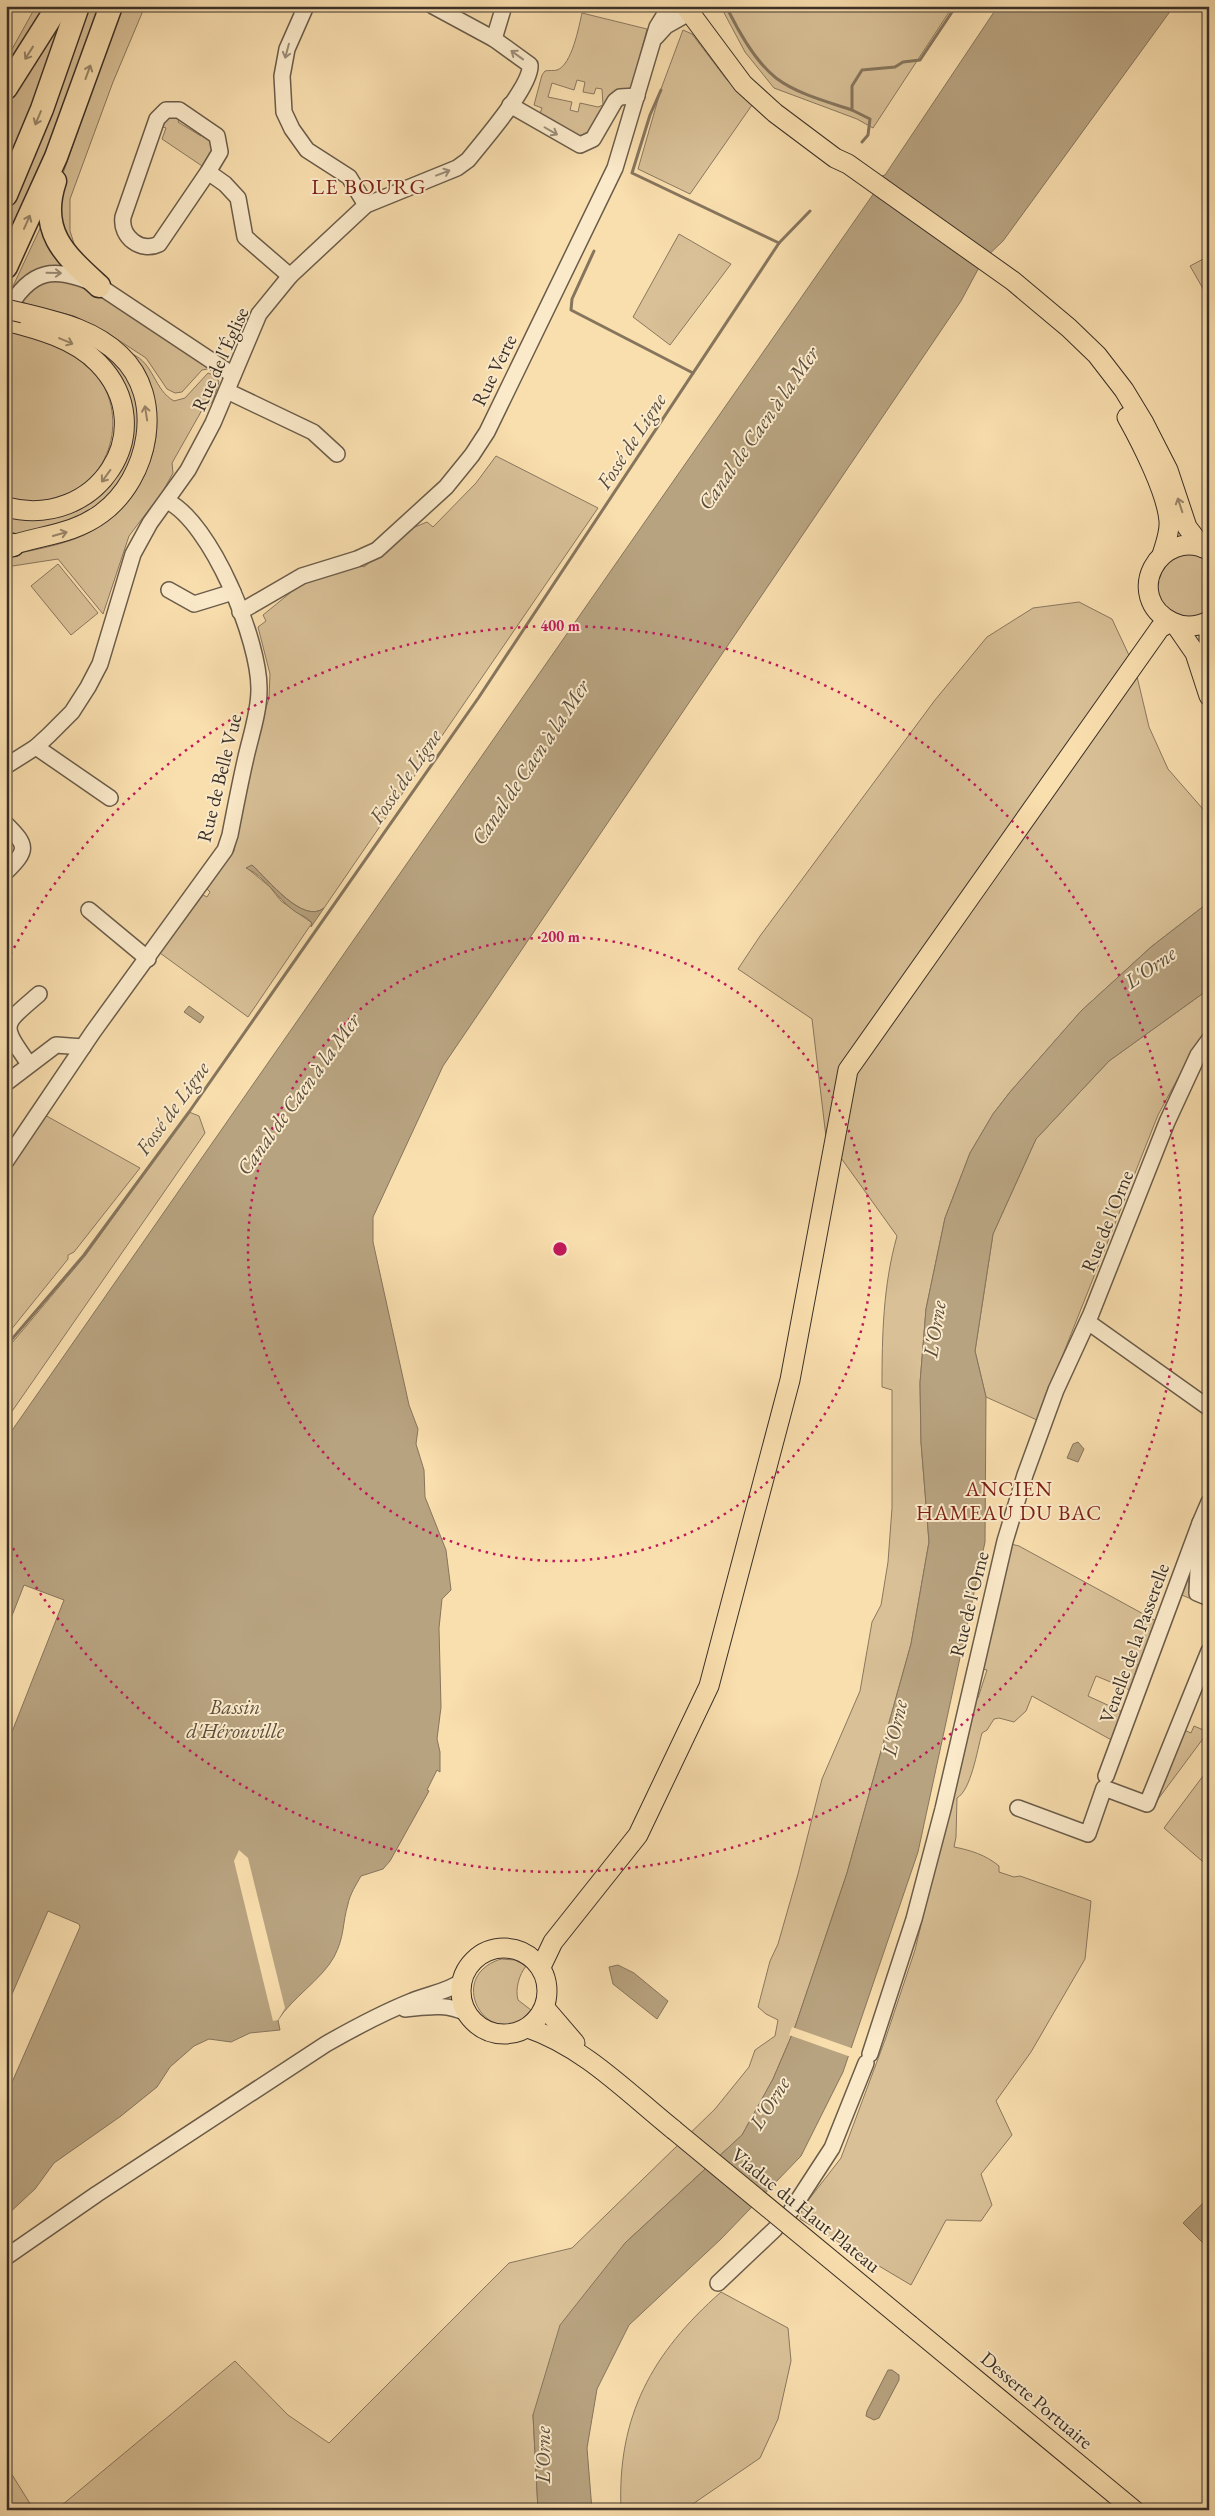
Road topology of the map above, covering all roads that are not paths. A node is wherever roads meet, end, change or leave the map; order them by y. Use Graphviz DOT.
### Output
graph roads {
  1 [pos="58,6"];
  2 [pos="78,6"];
  3 [pos="111,6"];
  4 [pos="306,6"];
  5 [pos="433,6"];
  6 [pos="504,6"];
  7 [pos="670,6"];
  8 [pos="695,11"];
  9 [pos="656,37"];
  10 [pos="494,39"];
  11 [pos="6,88"];
  12 [pos="637,96"];
  13 [pos="510,105"];
  14 [pos="56,157"];
  15 [pos="848,164"];
  16 [pos="208,172"];
  17 [pos="6,195"];
  18 [pos="366,205"];
  19 [pos="6,266"];
  20 [pos="290,276"];
  21 [pos="99,286"];
  22 [pos="12,316"];
  23 [pos="1054,317"];
  24 [pos="233,375"];
  25 [pos="227,391"];
  26 [pos="337,454"];
  27 [pos="167,500"];
  28 [pos="6,507"];
  29 [pos="8,546"];
  30 [pos="1206,549"];
  31 [pos="1162,556"];
  32 [pos="169,590"];
  33 [pos="234,592"];
  34 [pos="240,612"];
  35 [pos="1209,621"];
  36 [pos="1167,622"];
  37 [pos="1209,633"];
  38 [pos="1209,650"];
  39 [pos="1209,696"];
  40 [pos="36,747"];
  41 [pos="6,766"];
  42 [pos="110,798"];
  43 [pos="6,824"];
  44 [pos="6,872"];
  45 [pos="89,910"];
  46 [pos="148,959"];
  47 [pos="39,994"];
  48 [pos="1209,1040"];
  49 [pos="83,1047"];
  50 [pos="29,1064"];
  51 [pos="6,1083"];
  52 [pos="6,1161"];
  53 [pos="1088,1322"];
  54 [pos="1209,1408"];
  55 [pos="1209,1502"];
  56 [pos="1200,1523"];
  57 [pos="1209,1598"];
  58 [pos="1209,1651"];
  59 [pos="1106,1776"];
  60 [pos="1018,1808"];
  61 [pos="553,1942"];
  62 [pos="525,1953"];
  63 [pos="541,1967"];
  64 [pos="462,1981"];
  65 [pos="545,2008"];
  66 [pos="386,2012"];
  67 [pos="466,2013"];
  68 [pos="528,2028"];
  69 [pos="594,2064"];
  70 [pos="791,2211"];
  71 [pos="775,2229"];
  72 [pos="6,2257"];
  73 [pos="718,2283"];
  74 [pos="910,2325"];
  75 [pos="1134,2510"];
  1 -- 11 [label="highway, one-way"];
  2 -- 17 [label="highway, one-way"];
  14 -- 3 [label="highway, one-way"];
  4 -- 18 [label="street, one-way"];
  5 -- 10 [label="street"];
  6 -- 10 [label="street"];
  7 -- 9 [label="street, Rue Verte"];
  8 -- 9 [label="street"];
  8 -- 15 [label="main road"];
  8 -- 15 [label="main road"];
  9 -- 12 [label="street, Rue Verte"];
  13 -- 10 [label="street, Rue de l'Église, one-way"];
  13 -- 12 [label="street, one-way"];
  12 -- 34 [label="street, Rue Verte"];
  18 -- 13 [label="street, Rue de l'Église, one-way"];
  19 -- 14 [label="highway, one-way"];
  14 -- 21 [label="highway"];
  15 -- 23 [label="main road"];
  16 -- 16 [label="street"];
  16 -- 20 [label="street"];
  18 -- 20 [label="street, Rue de l'Église"];
  20 -- 24 [label="street, Rue de l'Église"];
  22 -- 21 [label="street, one-way"];
  21 -- 24 [label="street"];
  22 -- 28 [label="main road, one-way"];
  29 -- 22 [label="main road, one-way"];
  30 -- 23 [label="main road, one-way"];
  23 -- 31 [label="main road"];
  24 -- 25 [label="street, Rue de l'Église"];
  25 -- 26 [label="street"];
  25 -- 27 [label="street, Rue de l'Église"];
  27 -- 33 [label="street, Rue de Belle Vue"];
  27 -- 40 [label="street, Rue de l'Église"];
  30 -- 31 [label="main road"];
  31 -- 36 [label="main road"];
  32 -- 33 [label="street"];
  33 -- 34 [label="street, Rue de Belle Vue"];
  34 -- 46 [label="street, Rue de Belle Vue"];
  35 -- 36 [label="main road"];
  36 -- 39 [label="main road"];
  36 -- 61 [label="main road"];
  37 -- 38 [label="main road"];
  40 -- 41 [label="street, Rue de l'Église"];
  40 -- 42 [label="street"];
  43 -- 44 [label="street"];
  45 -- 46 [label="street"];
  46 -- 49 [label="street, Rue de Belle Vue"];
  47 -- 50 [label="street"];
  48 -- 53 [label="street, Rue de l'Orne"];
  49 -- 50 [label="street"];
  49 -- 52 [label="street, Rue de Belle Vue"];
  50 -- 51 [label="street"];
  53 -- 54 [label="street"];
  53 -- 70 [label="street, Rue de l'Orne"];
  55 -- 56 [label="street, Venelle de la Passerelle"];
  56 -- 57 [label="street, Venelle de la Passerelle"];
  56 -- 59 [label="street, Venelle de la Passerelle"];
  58 -- 60 [label="street"];
  61 -- 62 [label="main road"];
  61 -- 63 [label="main road"];
  62 -- 63 [label="main road"];
  62 -- 64 [label="main road"];
  63 -- 65 [label="main road"];
  64 -- 66 [label="street"];
  64 -- 67 [label="main road"];
  65 -- 68 [label="main road"];
  65 -- 69 [label="main road"];
  66 -- 67 [label="street"];
  66 -- 72 [label="street"];
  67 -- 68 [label="main road"];
  68 -- 69 [label="main road"];
  69 -- 74 [label="main road, Viaduc du Haut Plateau, bridge"];
  71 -- 73 [label="street"];
  74 -- 75 [label="main road, Desserte Portuaire"];
}
